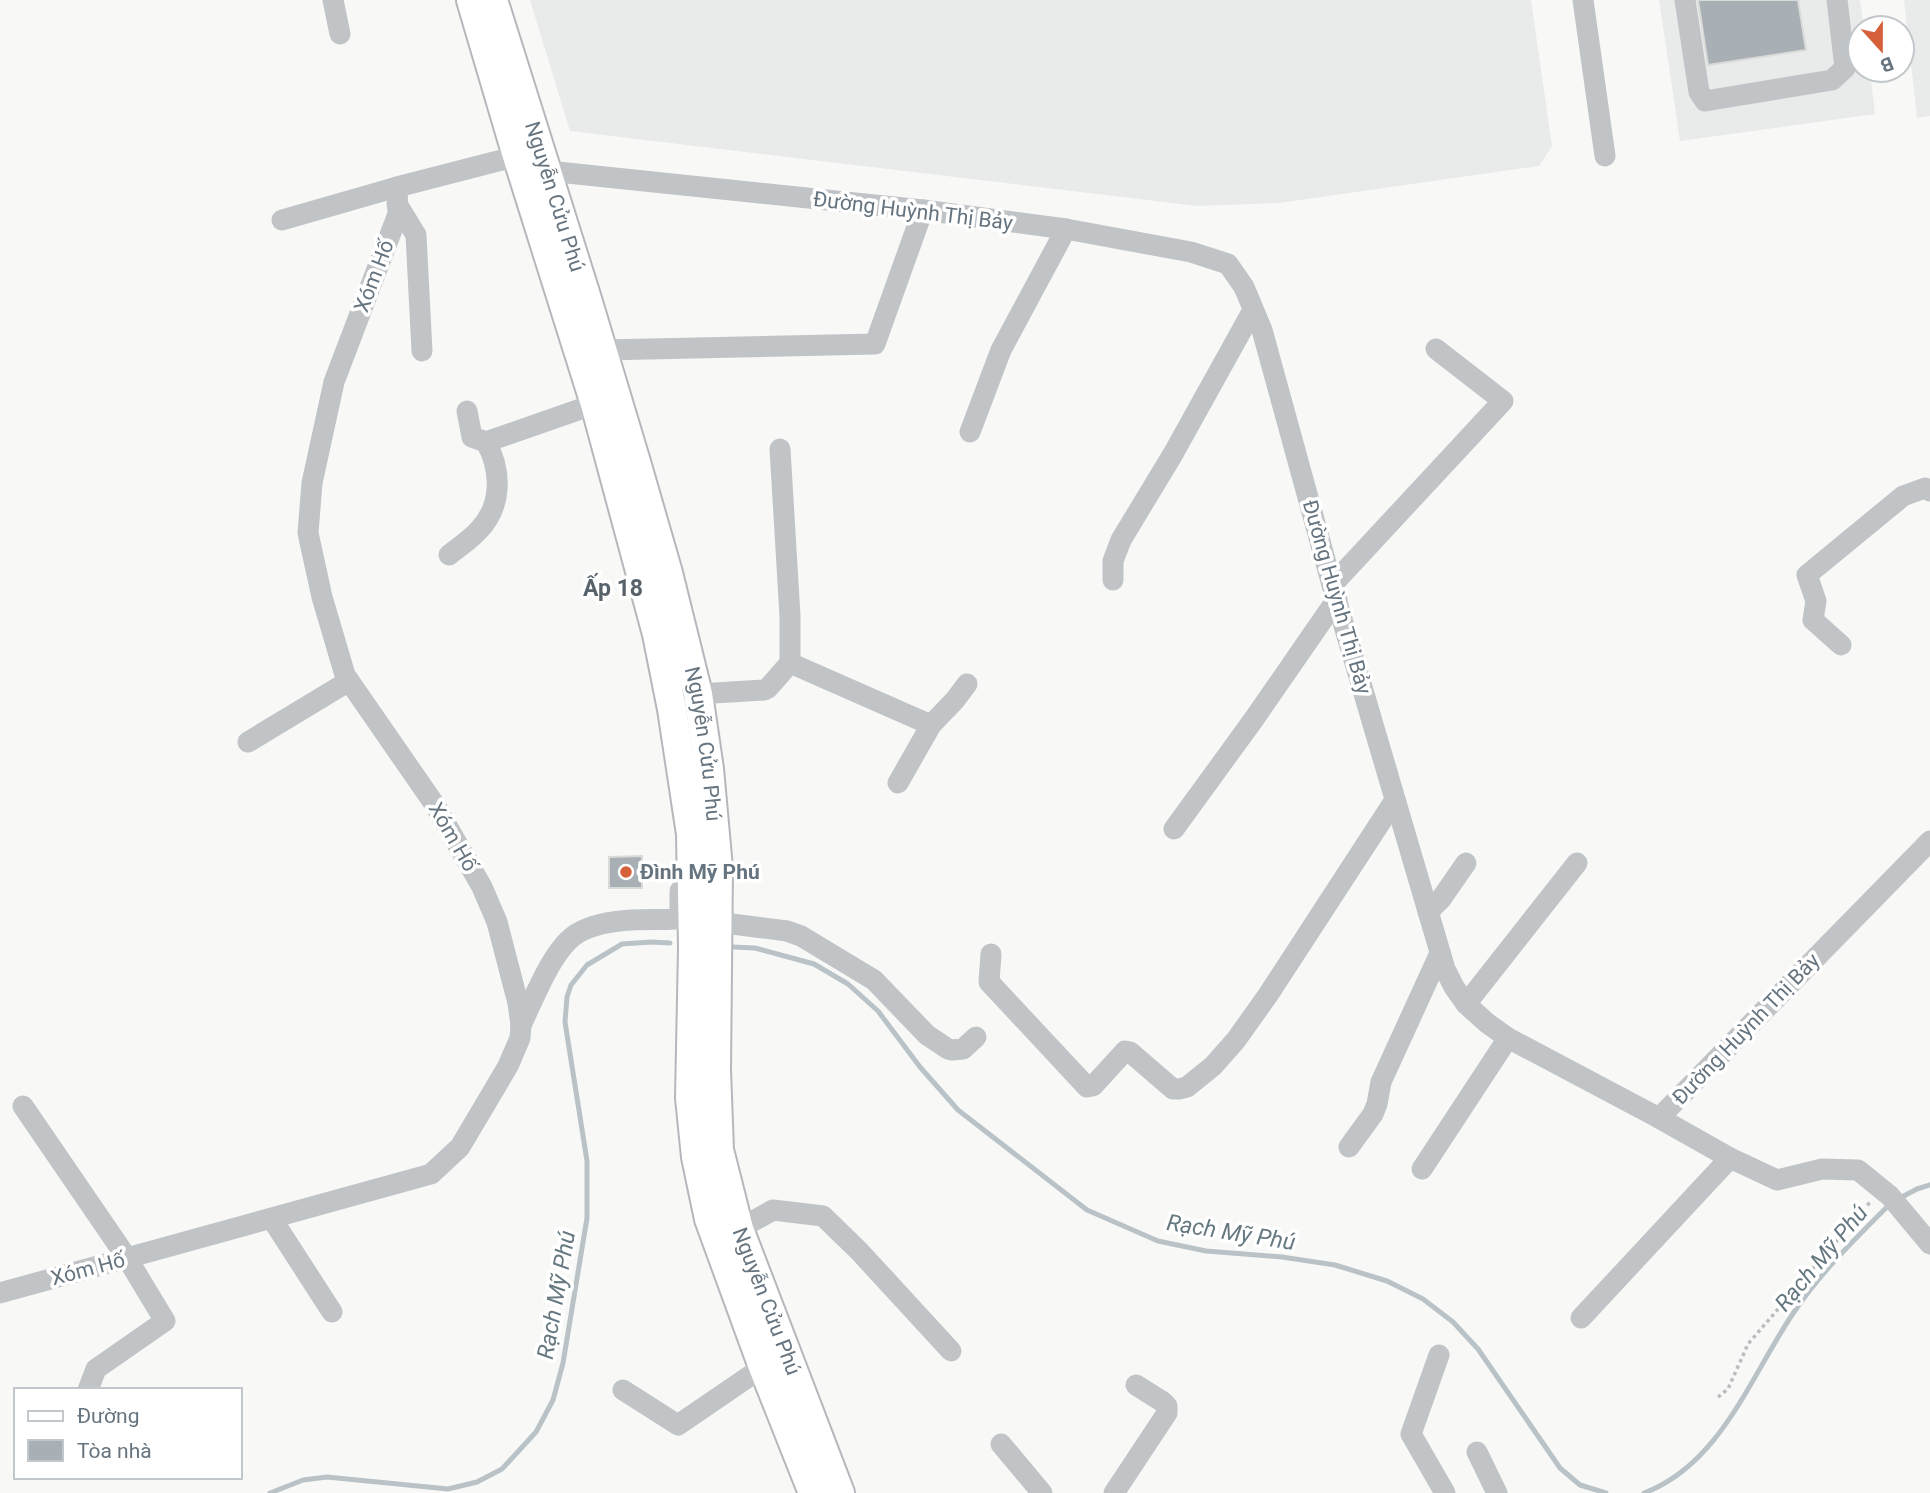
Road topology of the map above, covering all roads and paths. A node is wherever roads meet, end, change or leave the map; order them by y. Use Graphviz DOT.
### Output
graph roads {
  1 [pos="333,0"];
  2 [pos="471,0"];
  3 [pos="494,0"];
  4 [pos="1583,0"];
  5 [pos="1685,0"];
  6 [pos="1837,0"];
  7 [pos="340,34"];
  8 [pos="517,156"];
  9 [pos="1605,156"];
  10 [pos="548,171"];
  11 [pos="397,195"];
  12 [pos="923,210"];
  13 [pos="282,220"];
  14 [pos="1066,229"];
  15 [pos="1253,310"];
  16 [pos="603,349"];
  17 [pos="1436,349"];
  18 [pos="422,351"];
  19 [pos="595,404"];
  20 [pos="467,411"];
  21 [pos="971,432"];
  22 [pos="486,442"];
  23 [pos="780,449"];
  24 [pos="1930,491"];
  25 [pos="449,555"];
  26 [pos="1113,580"];
  27 [pos="1335,592"];
  28 [pos="1841,645"];
  29 [pos="790,663"];
  30 [pos="349,681"];
  31 [pos="967,684"];
  32 [pos="698,694"];
  33 [pos="931,725"];
  34 [pos="247,742"];
  35 [pos="898,783"];
  36 [pos="1395,800"];
  37 [pos="1174,829"];
  38 [pos="690,833"];
  39 [pos="1930,841"];
  40 [pos="1466,863"];
  41 [pos="1577,863"];
  42 [pos="1428,912"];
  43 [pos="717,922"];
  44 [pos="1440,953"];
  45 [pos="991,954"];
  46 [pos="1466,1004"];
  47 [pos="521,1025"];
  48 [pos="976,1037"];
  49 [pos="1508,1038"];
  50 [pos="23,1106"];
  51 [pos="1659,1118"];
  52 [pos="1349,1147"];
  53 [pos="1730,1158"];
  54 [pos="1422,1169"];
  55 [pos="1885,1193"];
  56 [pos="272,1219"];
  57 [pos="739,1229"];
  58 [pos="1930,1244"];
  59 [pos="127,1258"];
  60 [pos="0,1293"];
  61 [pos="332,1312"];
  62 [pos="1581,1318"];
  63 [pos="951,1351"];
  64 [pos="1439,1355"];
  65 [pos="763,1367"];
  66 [pos="1136,1385"];
  67 [pos="89,1388"];
  68 [pos="623,1390"];
  69 [pos="1718,1397"];
  70 [pos="1001,1444"];
  71 [pos="1477,1452"];
  72 [pos="813,1493"];
  73 [pos="840,1493"];
  74 [pos="1042,1493"];
  75 [pos="1114,1493"];
  76 [pos="1445,1493"];
  77 [pos="1497,1493"];
  1 -- 7 [label="street"];
  2 -- 8 [label="main road, Nguyễn Cửu Phú"];
  3 -- 10 [label="main road, Nguyễn Cửu Phú"];
  4 -- 9 [label="street"];
  5 -- 6 [label="street"];
  8 -- 10 [label="main road"];
  8 -- 11 [label="street"];
  8 -- 19 [label="main road, Nguyễn Cửu Phú"];
  10 -- 12 [label="street, Đường Huỳnh Thị Bảy"];
  10 -- 16 [label="main road, Nguyễn Cửu Phú"];
  11 -- 13 [label="street"];
  11 -- 18 [label="street"];
  11 -- 30 [label="street, Xóm Hố"];
  12 -- 14 [label="street, Đường Huỳnh Thị Bảy"];
  12 -- 16 [label="street"];
  14 -- 15 [label="street, Đường Huỳnh Thị Bảy"];
  14 -- 21 [label="street"];
  15 -- 26 [label="street"];
  15 -- 27 [label="street, Đường Huỳnh Thị Bảy"];
  16 -- 32 [label="main road, Nguyễn Cửu Phú"];
  17 -- 27 [label="street"];
  19 -- 22 [label="street"];
  19 -- 38 [label="main road, Nguyễn Cửu Phú"];
  20 -- 22 [label="street"];
  22 -- 25 [label="street"];
  23 -- 29 [label="street"];
  24 -- 28 [label="street"];
  27 -- 36 [label="street, Đường Huỳnh Thị Bảy"];
  27 -- 37 [label="street"];
  29 -- 32 [label="street"];
  29 -- 33 [label="street"];
  30 -- 34 [label="street"];
  30 -- 47 [label="street, Xóm Hố"];
  31 -- 33 [label="street"];
  32 -- 43 [label="main road, Nguyễn Cửu Phú"];
  33 -- 35 [label="street"];
  36 -- 42 [label="street, Đường Huỳnh Thị Bảy"];
  36 -- 45 [label="street"];
  38 -- 47 [label="street"];
  38 -- 65 [label="main road, Nguyễn Cửu Phú"];
  39 -- 51 [label="street, Đường Huỳnh Thị Bảy"];
  40 -- 42 [label="street"];
  41 -- 46 [label="street"];
  42 -- 44 [label="street, Đường Huỳnh Thị Bảy"];
  43 -- 48 [label="street"];
  43 -- 57 [label="main road, Nguyễn Cửu Phú"];
  44 -- 46 [label="street, Đường Huỳnh Thị Bảy"];
  44 -- 52 [label="street"];
  46 -- 49 [label="street, Đường Huỳnh Thị Bảy"];
  47 -- 56 [label="street, Xóm Hố"];
  49 -- 51 [label="street, Đường Huỳnh Thị Bảy"];
  49 -- 54 [label="street"];
  50 -- 59 [label="street"];
  51 -- 53 [label="street"];
  53 -- 55 [label="street"];
  53 -- 62 [label="street"];
  55 -- 58 [label="street"];
  55 -- 69 [label="path"];
  56 -- 59 [label="street, Xóm Hố"];
  56 -- 61 [label="street"];
  57 -- 63 [label="street"];
  57 -- 73 [label="main road, Nguyễn Cửu Phú"];
  59 -- 60 [label="street, Xóm Hố"];
  59 -- 67 [label="street"];
  64 -- 76 [label="street"];
  65 -- 68 [label="street"];
  65 -- 72 [label="main road, Nguyễn Cửu Phú"];
  66 -- 75 [label="street"];
  70 -- 74 [label="street"];
  71 -- 77 [label="street"];
}
